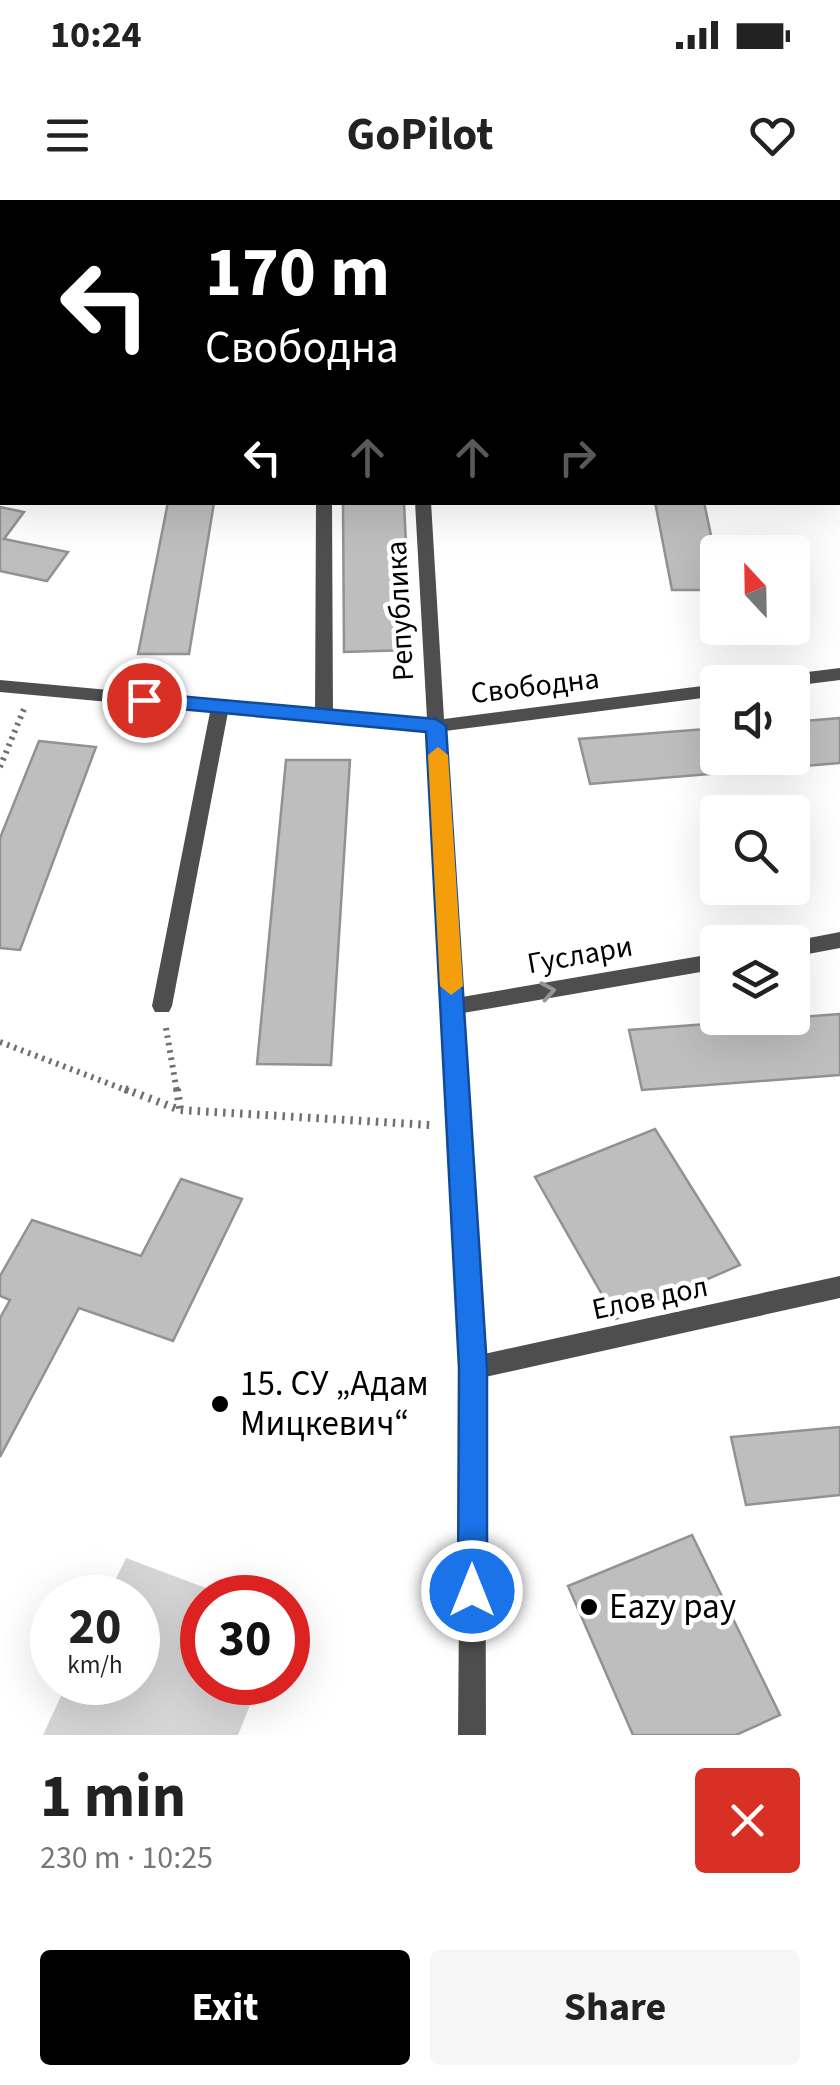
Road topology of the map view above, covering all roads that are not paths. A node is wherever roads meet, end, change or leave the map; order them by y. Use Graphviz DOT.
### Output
graph roads {
  1 [pos="324,505"];
  2 [pos="424,505"];
  3 [pos="840,674"];
  4 [pos="810,678"];
  5 [pos="1,688"];
  6 [pos="700,692"];
  7 [pos="220,707"];
  8 [pos="324,717"];
  9 [pos="436,726"];
  10 [pos="840,940"];
  11 [pos="810,945"];
  12 [pos="700,965"];
  13 [pos="162,1006"];
  14 [pos="452,1007"];
  15 [pos="840,1288"];
  16 [pos="473,1368"];
  17 [pos="472,1735"];
  1 -- 8 [label="street"];
  2 -- 9 [label="street, Република"];
  3 -- 4 [label="street"];
  5 -- 7 [label="street, Свободна"];
  6 -- 9 [label="street, Свободна"];
  7 -- 8 [label="street, Свободна"];
  7 -- 13 [label="street"];
  8 -- 9 [label="street, Свободна"];
  9 -- 14 [label="street, Република"];
  10 -- 11 [label="street"];
  14 -- 12 [label="street, Гуслари, one-way"];
  14 -- 16 [label="street, Република"];
  15 -- 16 [label="street, Елов дол"];
  16 -- 17 [label="street, Република"];
}
